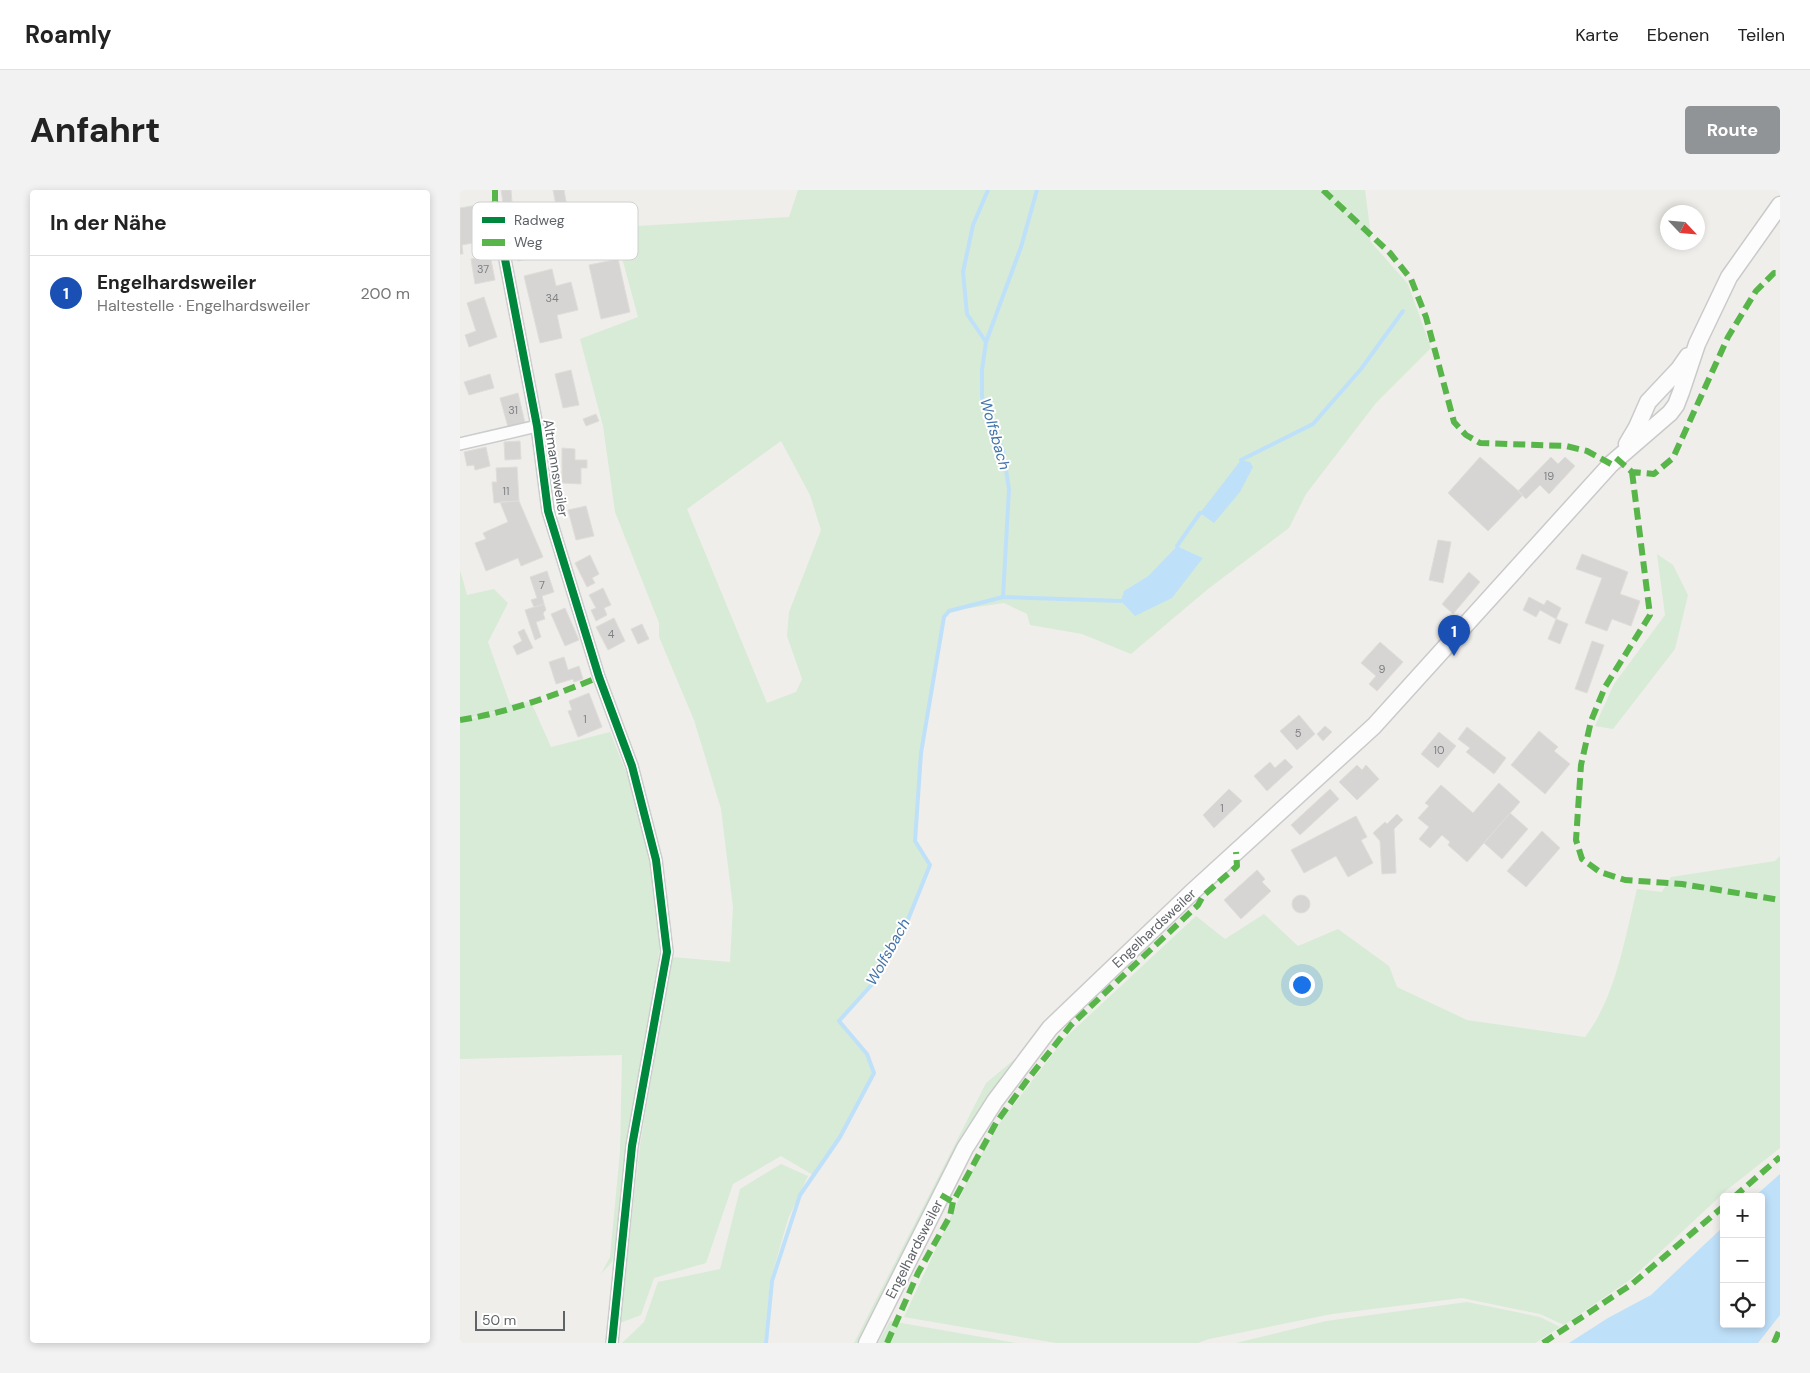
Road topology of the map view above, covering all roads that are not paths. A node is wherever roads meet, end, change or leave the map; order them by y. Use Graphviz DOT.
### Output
graph roads {
  1 [pos="1780,205"];
  2 [pos="505,260"];
  3 [pos="1696,344"];
  4 [pos="537,426"];
  5 [pos="460,444"];
  6 [pos="1616,458"];
  7 [pos="612,1343"];
  8 [pos="867,1343"];
  1 -- 3 [label="main road"];
  2 -- 4 [label="street, Altmannsweiler"];
  3 -- 6 [label="main road, Engelhardsweiler"];
  3 -- 6 [label="main road, Engelhardsweiler"];
  4 -- 5 [label="street, Altmannsweiler"];
  4 -- 7 [label="street, Altmannsweiler"];
  6 -- 8 [label="main road, Engelhardsweiler"];
}
